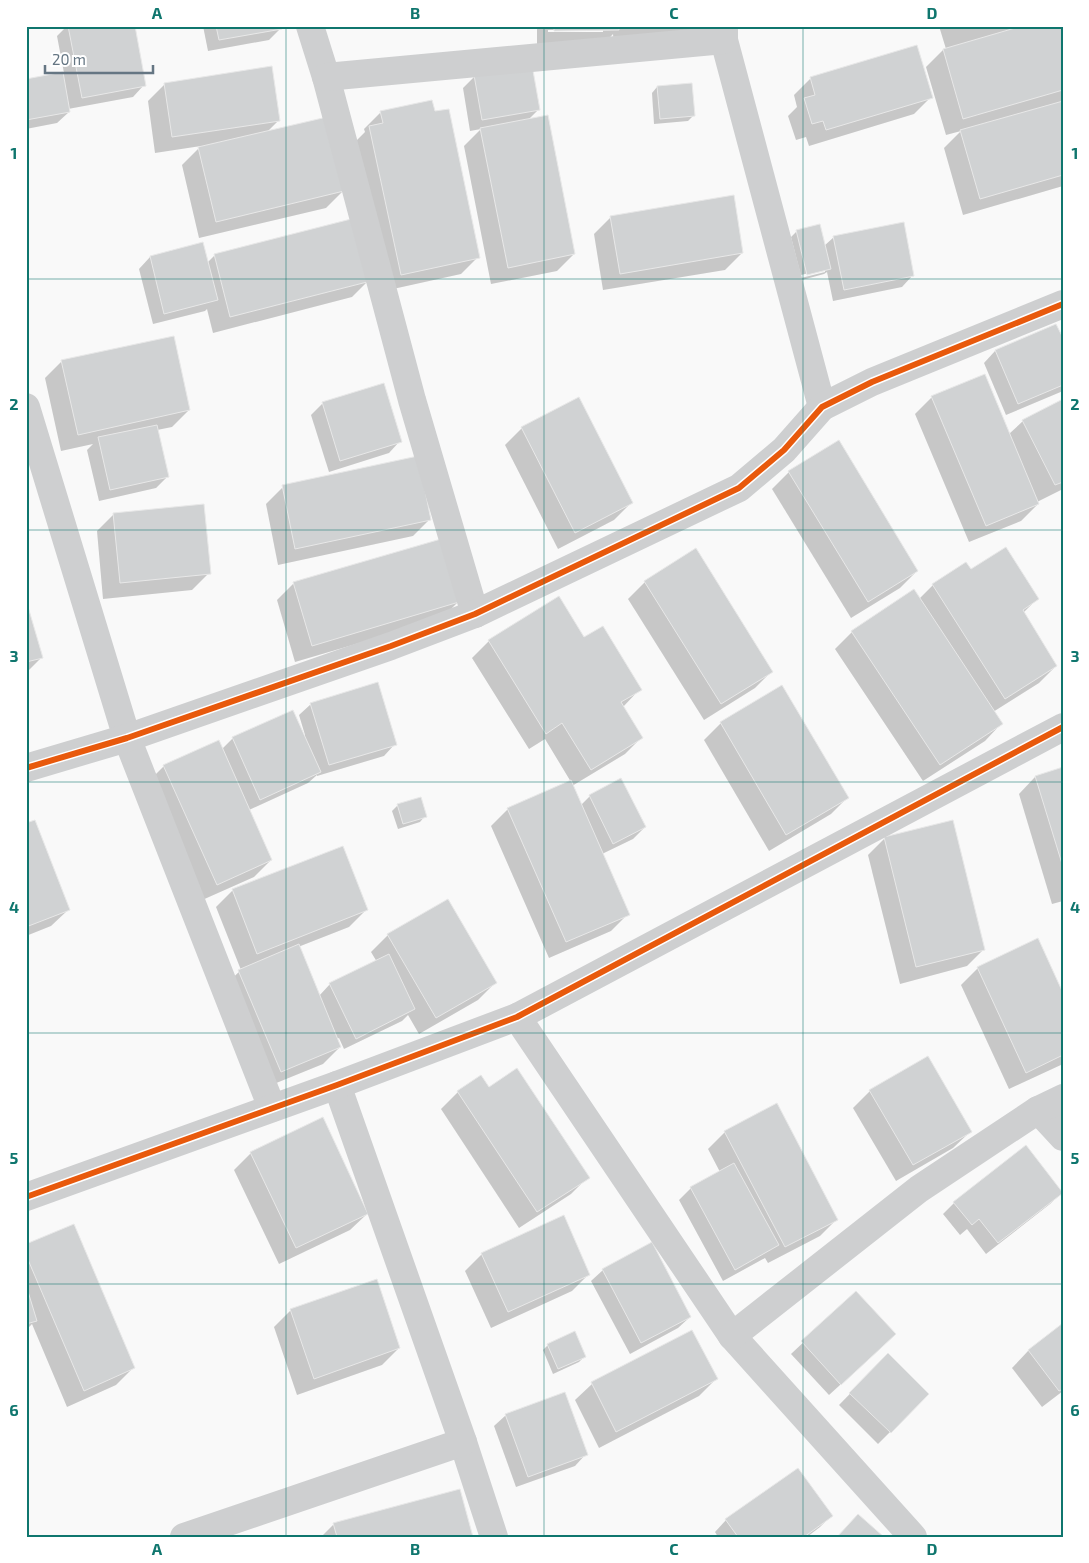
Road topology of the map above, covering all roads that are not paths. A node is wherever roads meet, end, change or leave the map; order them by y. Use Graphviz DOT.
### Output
graph roads {
  1 [pos="310,26"];
  2 [pos="724,33"];
  3 [pos="326,77"];
  4 [pos="1063,304"];
  5 [pos="26,407"];
  6 [pos="822,407"];
  7 [pos="475,614"];
  8 [pos="1063,727"];
  9 [pos="127,738"];
  10 [pos="26,768"];
  11 [pos="518,1016"];
  12 [pos="337,1085"];
  13 [pos="1063,1098"];
  14 [pos="272,1108"];
  15 [pos="1038,1110"];
  16 [pos="1063,1137"];
  17 [pos="26,1197"];
  18 [pos="732,1336"];
  19 [pos="463,1442"];
  20 [pos="184,1537"];
  21 [pos="494,1537"];
  22 [pos="913,1537"];
  1 -- 3 [label="street"];
  2 -- 3 [label="street"];
  2 -- 6 [label="street"];
  3 -- 7 [label="street"];
  4 -- 6 [label="street"];
  5 -- 9 [label="street"];
  6 -- 7 [label="street"];
  7 -- 9 [label="street"];
  8 -- 11 [label="street"];
  9 -- 10 [label="street"];
  9 -- 14 [label="street"];
  11 -- 12 [label="street"];
  11 -- 18 [label="street"];
  12 -- 14 [label="street"];
  12 -- 19 [label="street"];
  13 -- 15 [label="street"];
  14 -- 17 [label="street"];
  15 -- 16 [label="street"];
  15 -- 18 [label="street"];
  18 -- 22 [label="street"];
  19 -- 20 [label="street"];
  19 -- 21 [label="street"];
}
